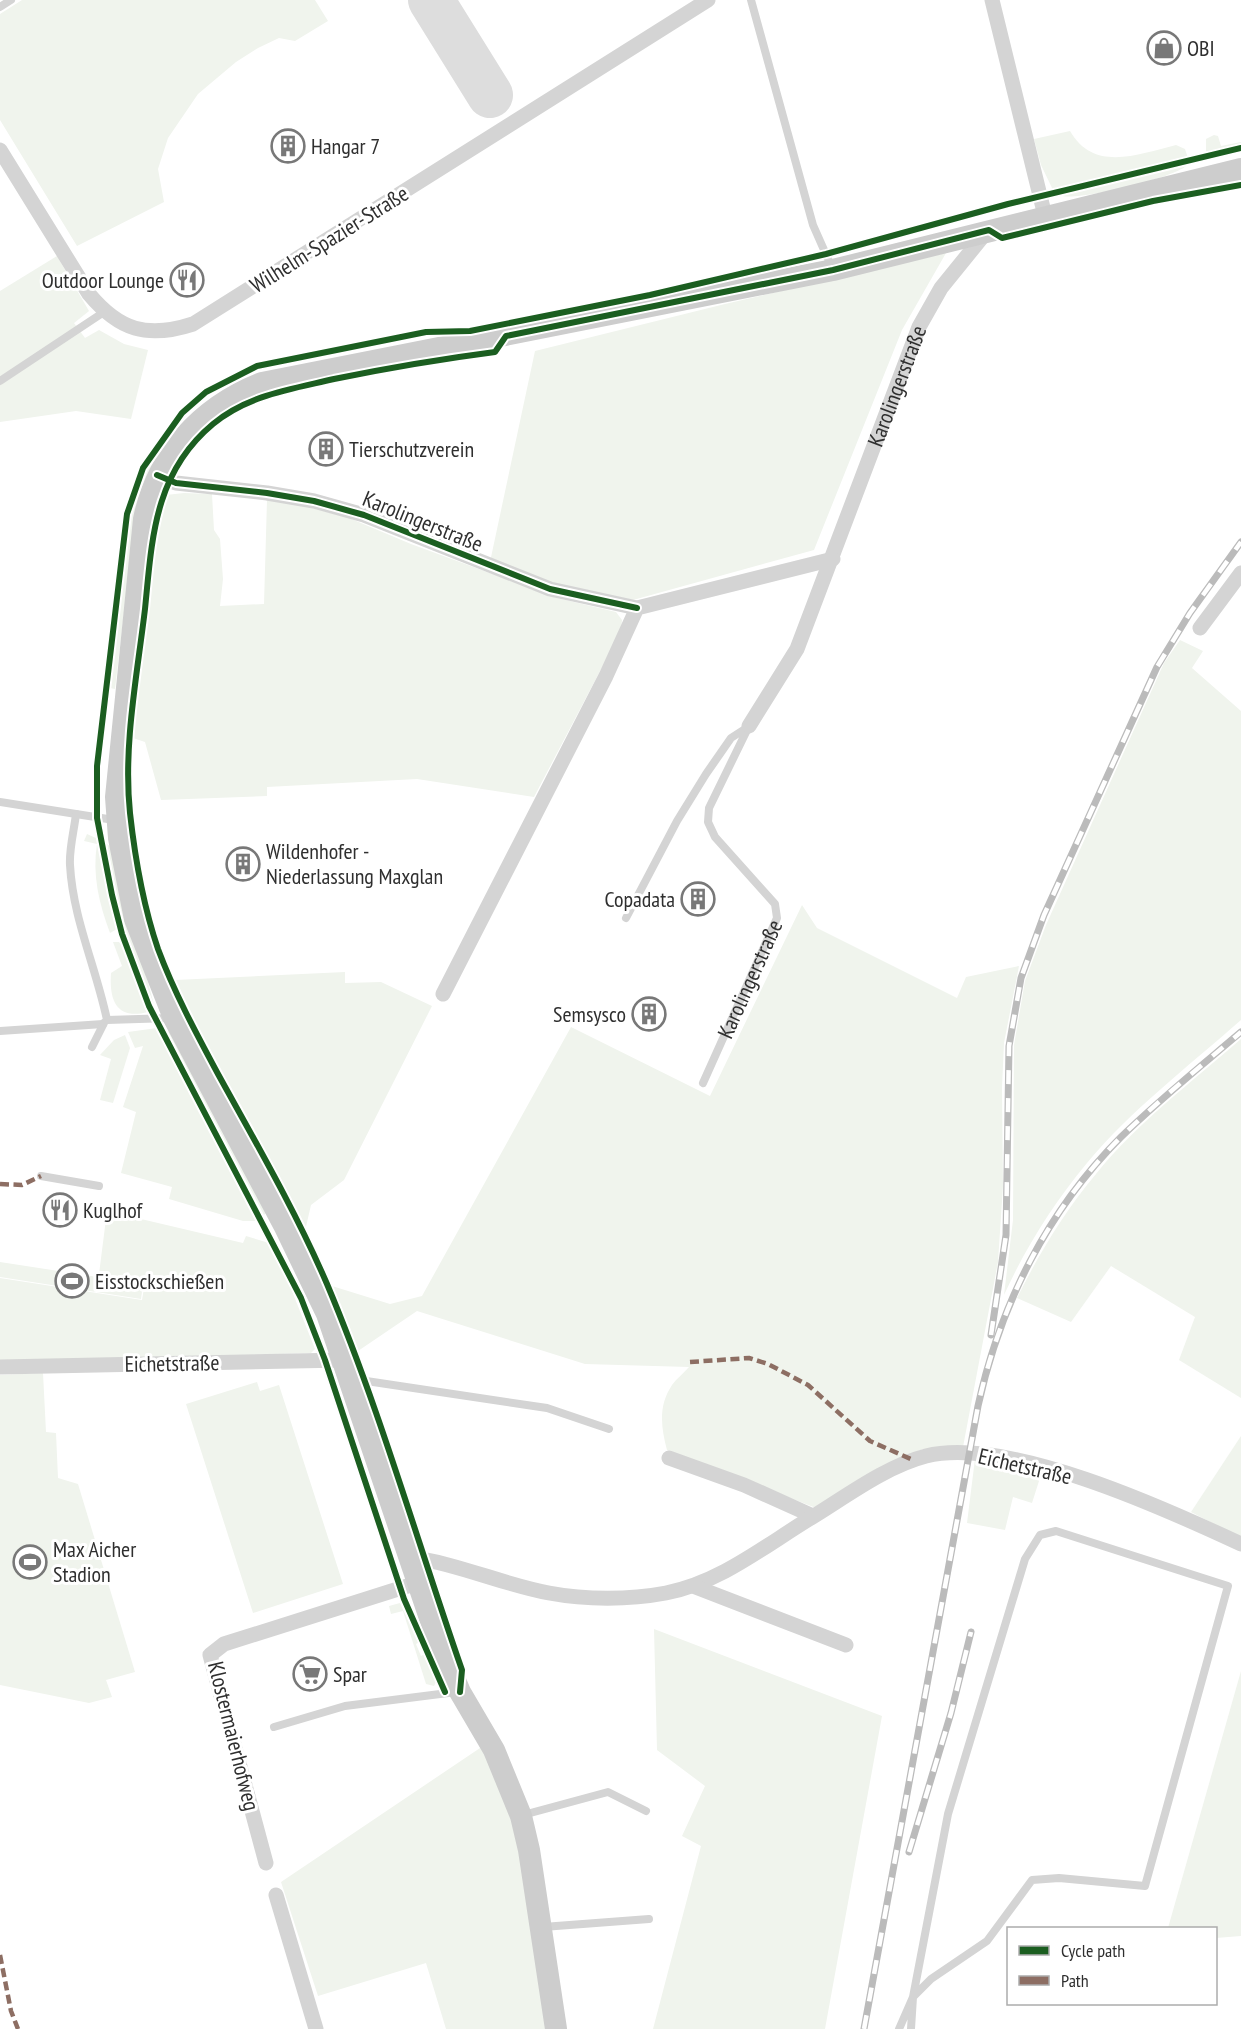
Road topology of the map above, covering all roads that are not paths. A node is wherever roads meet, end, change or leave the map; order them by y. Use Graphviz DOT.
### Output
graph roads {
  1 [pos="11,0"];
  2 [pos="708,0"];
  3 [pos="751,0"];
  4 [pos="992,0"];
  5 [pos="0,7"];
  6 [pos="0,150"];
  7 [pos="1241,169"];
  8 [pos="1045,216"];
  9 [pos="989,230"];
  10 [pos="833,270"];
  11 [pos="104,312"];
  12 [pos="0,381"];
  13 [pos="157,475"];
  14 [pos="833,559"];
  15 [pos="1241,573"];
  16 [pos="637,608"];
  17 [pos="1200,628"];
  18 [pos="750,726"];
  19 [pos="0,802"];
  20 [pos="76,814"];
  21 [pos="117,821"];
  22 [pos="626,918"];
  23 [pos="443,994"];
  24 [pos="174,1018"];
  25 [pos="105,1022"];
  26 [pos="0,1031"];
  27 [pos="92,1047"];
  28 [pos="703,1083"];
  29 [pos="41,1176"];
  30 [pos="99,1186"];
  31 [pos="0,1367"];
  32 [pos="348,1369"];
  33 [pos="609,1429"];
  34 [pos="669,1458"];
  35 [pos="813,1516"];
  36 [pos="1241,1544"];
  37 [pos="408,1557"];
  38 [pos="417,1583"];
  39 [pos="693,1586"];
  40 [pos="846,1645"];
  41 [pos="460,1692"];
  42 [pos="273,1727"];
  43 [pos="646,1811"];
  44 [pos="521,1816"];
  45 [pos="266,1863"];
  46 [pos="276,1895"];
  47 [pos="650,1919"];
  48 [pos="540,1927"];
  49 [pos="913,1997"];
  50 [pos="316,2029"];
  51 [pos="556,2029"];
  52 [pos="899,2029"];
  53 [pos="911,2029"];
  1 -- 5 [label="lane"];
  2 -- 11 [label="street, Wilhelm-Spazier-Straße"];
  3 -- 10 [label="lane"];
  4 -- 8 [label="street"];
  6 -- 11 [label="street, Wilhelm-Spazier-Straße"];
  7 -- 8 [label="street"];
  8 -- 9 [label="street"];
  9 -- 10 [label="street"];
  9 -- 14 [label="street, Karolingerstraße"];
  10 -- 13 [label="street"];
  11 -- 12 [label="lane"];
  13 -- 16 [label="street, Karolingerstraße"];
  13 -- 21 [label="street"];
  14 -- 16 [label="street, Karolingerstraße"];
  14 -- 18 [label="street, Karolingerstraße"];
  15 -- 17 [label="street"];
  16 -- 23 [label="street"];
  18 -- 22 [label="lane, Karolingerstraße"];
  18 -- 28 [label="lane, Karolingerstraße"];
  19 -- 20 [label="lane"];
  20 -- 21 [label="lane"];
  20 -- 25 [label="lane"];
  21 -- 24 [label="street"];
  24 -- 25 [label="lane"];
  24 -- 32 [label="street"];
  25 -- 26 [label="lane"];
  25 -- 27 [label="lane"];
  29 -- 30 [label="lane"];
  31 -- 32 [label="street, Eichetstraße"];
  32 -- 33 [label="lane"];
  32 -- 37 [label="street"];
  34 -- 35 [label="street"];
  35 -- 36 [label="street, Eichetstraße"];
  35 -- 39 [label="street, Eichetstraße"];
  37 -- 38 [label="street"];
  37 -- 39 [label="street, Eichetstraße"];
  38 -- 41 [label="street"];
  38 -- 45 [label="street, Klostermaierhofweg"];
  39 -- 40 [label="street"];
  41 -- 42 [label="lane"];
  41 -- 44 [label="street"];
  43 -- 44 [label="lane"];
  44 -- 48 [label="street"];
  46 -- 50 [label="street"];
  47 -- 48 [label="lane"];
  48 -- 51 [label="street"];
  49 -- 49 [label="lane"];
  49 -- 52 [label="lane"];
  49 -- 53 [label="lane"];
}
